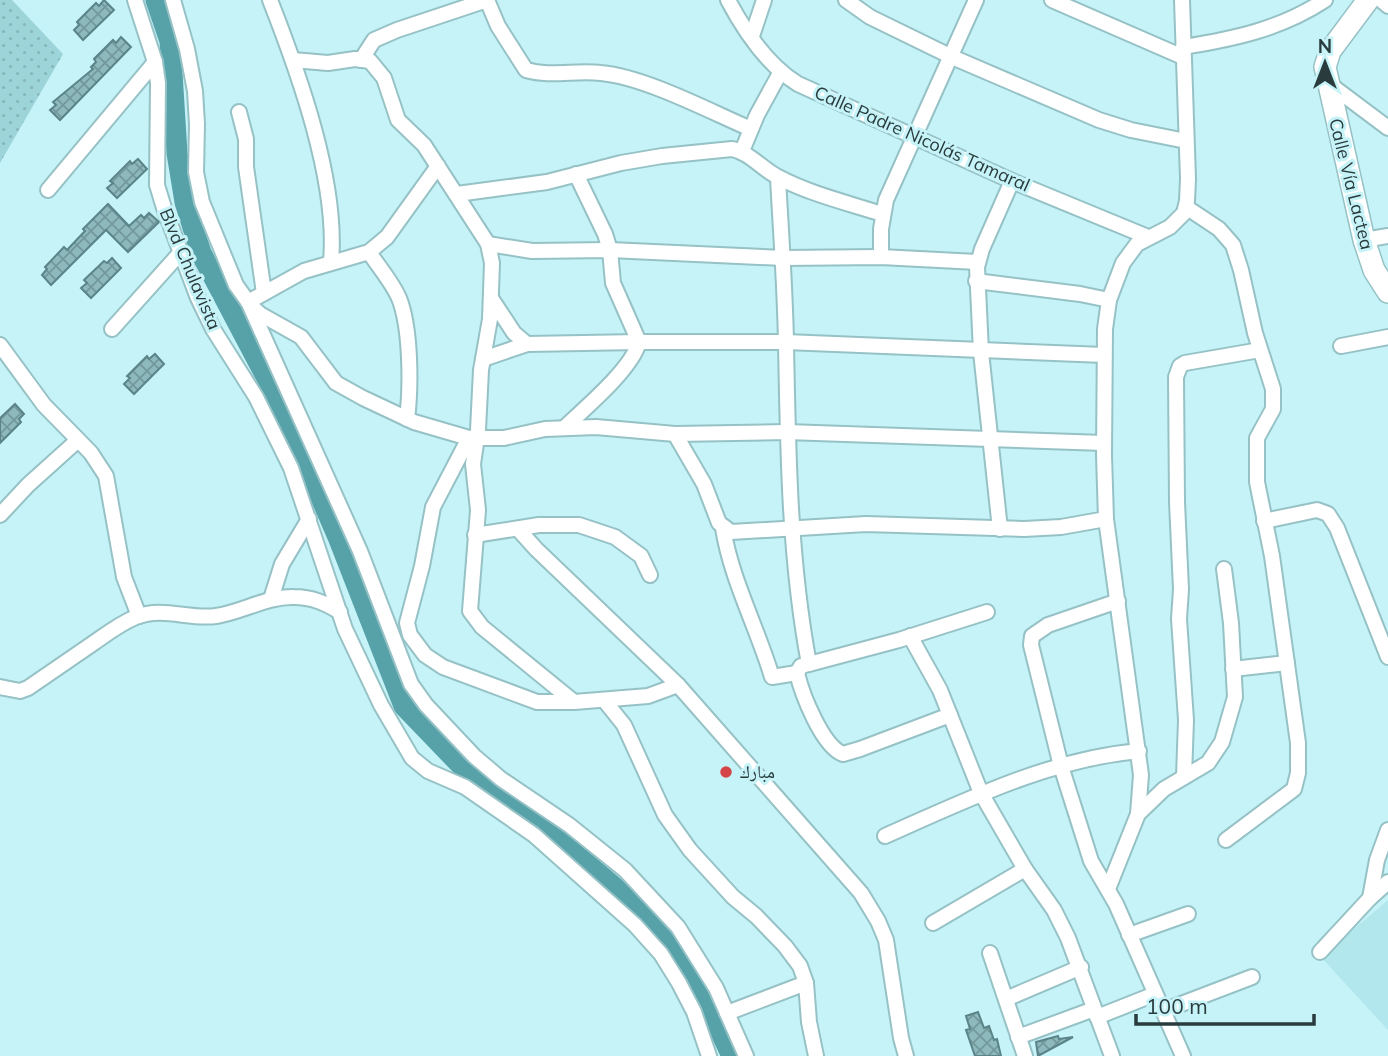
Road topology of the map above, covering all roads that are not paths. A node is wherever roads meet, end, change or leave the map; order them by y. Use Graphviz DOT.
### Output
graph roads {
  1 [pos="135,0"];
  2 [pos="173,0"];
  3 [pos="270,0"];
  4 [pos="487,0"];
  5 [pos="728,0"];
  6 [pos="764,0"];
  7 [pos="846,0"];
  8 [pos="976,0"];
  9 [pos="1052,0"];
  10 [pos="1182,0"];
  11 [pos="1325,0"];
  12 [pos="1368,0"];
  13 [pos="1381,0"];
  14 [pos="1388,5"];
  15 [pos="752,36"];
  16 [pos="1183,52"];
  17 [pos="951,57"];
  18 [pos="293,60"];
  19 [pos="361,60"];
  20 [pos="155,62"];
  21 [pos="780,72"];
  22 [pos="1327,82"];
  23 [pos="239,112"];
  24 [pos="1388,128"];
  25 [pos="751,129"];
  26 [pos="913,137"];
  27 [pos="1186,141"];
  28 [pos="742,151"];
  29 [pos="438,166"];
  30 [pos="576,174"];
  31 [pos="778,178"];
  32 [pos="1012,181"];
  33 [pos="48,190"];
  34 [pos="457,194"];
  35 [pos="1186,207"];
  36 [pos="882,214"];
  37 [pos="1388,236"];
  38 [pos="1148,237"];
  39 [pos="1364,240"];
  40 [pos="488,244"];
  41 [pos="610,250"];
  42 [pos="181,252"];
  43 [pos="369,252"];
  44 [pos="881,257"];
  45 [pos="783,258"];
  46 [pos="331,261"];
  47 [pos="977,262"];
  48 [pos="976,281"];
  49 [pos="1388,292"];
  50 [pos="264,293"];
  51 [pos="491,298"];
  52 [pos="1109,300"];
  53 [pos="248,302"];
  54 [pos="112,329"];
  55 [pos="1388,337"];
  56 [pos="639,342"];
  57 [pos="786,342"];
  58 [pos="527,344"];
  59 [pos="0,345"];
  60 [pos="1341,346"];
  61 [pos="1260,350"];
  62 [pos="981,352"];
  63 [pos="1104,355"];
  64 [pos="483,359"];
  65 [pos="407,419"];
  66 [pos="564,428"];
  67 [pos="787,432"];
  68 [pos="675,434"];
  69 [pos="473,438"];
  70 [pos="78,440"];
  71 [pos="989,440"];
  72 [pos="1104,443"];
  73 [pos="0,515"];
  74 [pos="309,519"];
  75 [pos="1106,519"];
  76 [pos="1264,521"];
  77 [pos="518,528"];
  78 [pos="723,528"];
  79 [pos="791,528"];
  80 [pos="1000,529"];
  81 [pos="475,536"];
  82 [pos="1224,569"];
  83 [pos="650,575"];
  84 [pos="271,599"];
  85 [pos="1118,601"];
  86 [pos="340,612"];
  87 [pos="987,612"];
  88 [pos="138,616"];
  89 [pos="910,636"];
  90 [pos="1388,657"];
  91 [pos="1287,663"];
  92 [pos="803,668"];
  93 [pos="1233,669"];
  94 [pos="678,685"];
  95 [pos="0,687"];
  96 [pos="604,700"];
  97 [pos="574,702"];
  98 [pos="950,715"];
  99 [pos="1139,751"];
  100 [pos="1061,766"];
  101 [pos="1184,777"];
  102 [pos="981,793"];
  103 [pos="1138,814"];
  104 [pos="1388,830"];
  105 [pos="885,836"];
  106 [pos="1226,840"];
  107 [pos="1025,869"];
  108 [pos="1388,882"];
  109 [pos="1108,890"];
  110 [pos="1370,898"];
  111 [pos="1188,914"];
  112 [pos="933,923"];
  113 [pos="1129,935"];
  114 [pos="1320,952"];
  115 [pos="990,953"];
  116 [pos="1081,967"];
  117 [pos="1252,976"];
  118 [pos="806,983"];
  119 [pos="1155,994"];
  120 [pos="1006,999"];
  121 [pos="1163,1011"];
  122 [pos="727,1013"];
  123 [pos="1095,1013"];
  124 [pos="1018,1037"];
  125 [pos="709,1056"];
  126 [pos="746,1056"];
  127 [pos="816,1056"];
  128 [pos="906,1056"];
  129 [pos="1026,1056"];
  130 [pos="1112,1056"];
  131 [pos="1183,1056"];
  1 -- 20 [label="street, Blvd Chulavista"];
  2 -- 53 [label="street"];
  3 -- 18 [label="street"];
  4 -- 19 [label="street"];
  4 -- 25 [label="street"];
  5 -- 15 [label="street, Calle Padre Nicolás Tamaral"];
  6 -- 15 [label="street"];
  7 -- 17 [label="street"];
  8 -- 17 [label="street"];
  9 -- 16 [label="street"];
  10 -- 16 [label="street"];
  11 -- 16 [label="street"];
  12 -- 22 [label="street, Calle Vía Lactea"];
  13 -- 14 [label="street"];
  15 -- 21 [label="street, Calle Padre Nicolás Tamaral"];
  16 -- 27 [label="street"];
  17 -- 26 [label="street"];
  17 -- 27 [label="street"];
  18 -- 19 [label="street"];
  18 -- 46 [label="street"];
  19 -- 29 [label="street"];
  20 -- 33 [label="street"];
  20 -- 42 [label="street, Blvd Chulavista"];
  21 -- 25 [label="street"];
  21 -- 26 [label="street, Calle Padre Nicolás Tamaral"];
  22 -- 24 [label="street"];
  22 -- 39 [label="street, Calle Vía Lactea"];
  23 -- 50 [label="street"];
  25 -- 28 [label="street"];
  26 -- 32 [label="street, Calle Padre Nicolás Tamaral"];
  26 -- 36 [label="street"];
  27 -- 35 [label="street"];
  28 -- 30 [label="street"];
  28 -- 31 [label="street"];
  29 -- 34 [label="street"];
  29 -- 43 [label="street"];
  30 -- 34 [label="street"];
  30 -- 41 [label="street"];
  31 -- 36 [label="street"];
  31 -- 45 [label="street"];
  32 -- 38 [label="street, Calle Padre Nicolás Tamaral"];
  32 -- 47 [label="street"];
  34 -- 40 [label="street"];
  35 -- 38 [label="street"];
  35 -- 61 [label="street"];
  36 -- 44 [label="street"];
  37 -- 39 [label="street"];
  38 -- 52 [label="street"];
  39 -- 49 [label="street, Calle Vía Lactea"];
  40 -- 41 [label="street"];
  40 -- 51 [label="street"];
  41 -- 45 [label="street"];
  41 -- 56 [label="street"];
  42 -- 54 [label="street"];
  42 -- 74 [label="street, Blvd Chulavista"];
  43 -- 46 [label="street"];
  43 -- 65 [label="street"];
  44 -- 45 [label="street"];
  44 -- 47 [label="street"];
  45 -- 57 [label="street"];
  46 -- 50 [label="street"];
  47 -- 48 [label="street"];
  48 -- 52 [label="street"];
  48 -- 62 [label="street"];
  50 -- 53 [label="street"];
  51 -- 58 [label="street"];
  51 -- 64 [label="street"];
  52 -- 63 [label="street"];
  53 -- 65 [label="street"];
  53 -- 122 [label="street"];
  55 -- 60 [label="street"];
  56 -- 57 [label="street"];
  56 -- 58 [label="street"];
  56 -- 66 [label="street"];
  57 -- 62 [label="street"];
  57 -- 67 [label="street"];
  58 -- 64 [label="street"];
  59 -- 70 [label="street"];
  61 -- 76 [label="street"];
  61 -- 101 [label="street"];
  62 -- 63 [label="street"];
  62 -- 71 [label="street"];
  63 -- 72 [label="street"];
  64 -- 69 [label="street"];
  65 -- 69 [label="street"];
  66 -- 68 [label="street"];
  66 -- 69 [label="street"];
  67 -- 68 [label="street"];
  67 -- 71 [label="street"];
  67 -- 79 [label="street"];
  68 -- 78 [label="street"];
  69 -- 81 [label="street"];
  69 -- 97 [label="street"];
  70 -- 73 [label="street"];
  70 -- 88 [label="street"];
  71 -- 72 [label="street"];
  71 -- 80 [label="street"];
  72 -- 75 [label="street"];
  74 -- 84 [label="street"];
  74 -- 86 [label="street, Blvd Chulavista"];
  75 -- 80 [label="street"];
  75 -- 85 [label="street"];
  76 -- 90 [label="street"];
  76 -- 91 [label="street"];
  77 -- 81 [label="street"];
  77 -- 83 [label="street"];
  77 -- 94 [label="street"];
  78 -- 79 [label="street"];
  78 -- 92 [label="street"];
  79 -- 80 [label="street"];
  79 -- 92 [label="street"];
  81 -- 97 [label="street"];
  82 -- 93 [label="street"];
  84 -- 86 [label="street"];
  84 -- 88 [label="street"];
  85 -- 99 [label="street"];
  85 -- 100 [label="street"];
  86 -- 125 [label="street, Blvd Chulavista"];
  87 -- 89 [label="street"];
  88 -- 95 [label="street"];
  89 -- 92 [label="street"];
  89 -- 98 [label="street"];
  91 -- 93 [label="street"];
  91 -- 106 [label="street"];
  92 -- 98 [label="street"];
  93 -- 101 [label="street"];
  94 -- 96 [label="street"];
  94 -- 128 [label="street"];
  96 -- 97 [label="street"];
  96 -- 118 [label="street"];
  98 -- 102 [label="street"];
  99 -- 100 [label="street"];
  99 -- 103 [label="street"];
  100 -- 102 [label="street"];
  100 -- 109 [label="street"];
  101 -- 103 [label="street"];
  102 -- 105 [label="street"];
  102 -- 107 [label="street"];
  103 -- 109 [label="street"];
  104 -- 110 [label="street"];
  107 -- 112 [label="street"];
  107 -- 116 [label="street"];
  108 -- 110 [label="street"];
  109 -- 113 [label="street"];
  110 -- 114 [label="street"];
  111 -- 113 [label="street"];
  113 -- 119 [label="street"];
  115 -- 120 [label="street"];
  116 -- 120 [label="street"];
  116 -- 123 [label="street"];
  117 -- 121 [label="street"];
  118 -- 122 [label="street"];
  118 -- 127 [label="street"];
  119 -- 121 [label="street"];
  119 -- 123 [label="street"];
  120 -- 124 [label="street"];
  121 -- 131 [label="street"];
  122 -- 126 [label="street"];
  123 -- 124 [label="street"];
  123 -- 130 [label="street"];
  124 -- 129 [label="street"];
}
